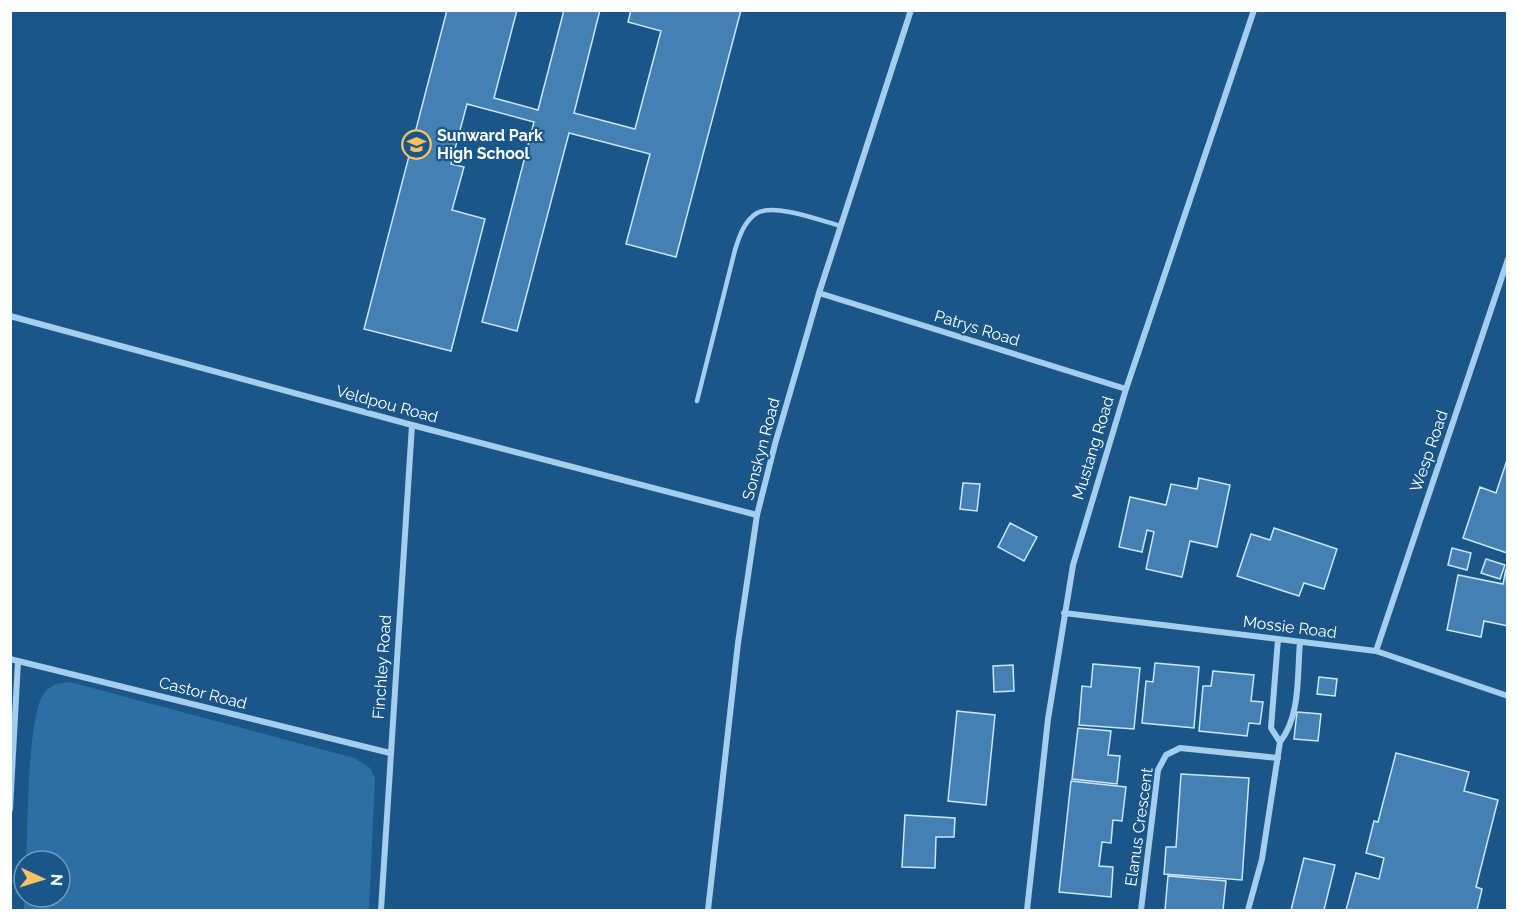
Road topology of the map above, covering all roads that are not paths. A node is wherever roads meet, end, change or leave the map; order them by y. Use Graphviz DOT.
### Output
graph roads {
  1 [pos="911,10"];
  2 [pos="1254,10"];
  3 [pos="841,226"];
  4 [pos="1508,260"];
  5 [pos="819,294"];
  6 [pos="10,316"];
  7 [pos="1126,389"];
  8 [pos="697,401"];
  9 [pos="412,425"];
  10 [pos="757,515"];
  11 [pos="1064,613"];
  12 [pos="1278,639"];
  13 [pos="1300,642"];
  14 [pos="1376,651"];
  15 [pos="10,658"];
  16 [pos="18,661"];
  17 [pos="1508,696"];
  18 [pos="1280,742"];
  19 [pos="390,753"];
  20 [pos="1278,758"];
  21 [pos="10,809"];
  22 [pos="381,910"];
  23 [pos="708,910"];
  24 [pos="1027,910"];
  25 [pos="1141,910"];
  26 [pos="1248,910"];
  1 -- 3 [label="street, Sonskyn Road"];
  2 -- 7 [label="street, Mustang Road"];
  3 -- 5 [label="street, Sonskyn Road"];
  3 -- 8 [label="lane"];
  4 -- 14 [label="street, Wesp Road"];
  5 -- 7 [label="street, Patrys Road"];
  5 -- 10 [label="street, Sonskyn Road"];
  6 -- 9 [label="street, Veldpou Road"];
  7 -- 11 [label="street, Mustang Road"];
  9 -- 10 [label="street, Veldpou Road"];
  9 -- 19 [label="street, Finchley Road"];
  10 -- 23 [label="street, Sonskyn Road"];
  11 -- 12 [label="street, Mossie Road"];
  11 -- 24 [label="street, Mustang Road"];
  12 -- 13 [label="street, Mossie Road"];
  12 -- 18 [label="street"];
  13 -- 14 [label="street, Mossie Road"];
  13 -- 18 [label="street"];
  14 -- 17 [label="street, Mossie Road"];
  15 -- 16 [label="street, Castor Road"];
  16 -- 19 [label="street, Castor Road"];
  16 -- 21 [label="street"];
  18 -- 20 [label="street"];
  19 -- 22 [label="street, Finchley Road"];
  20 -- 25 [label="street, Elanus Crescent"];
  20 -- 26 [label="street"];
}
